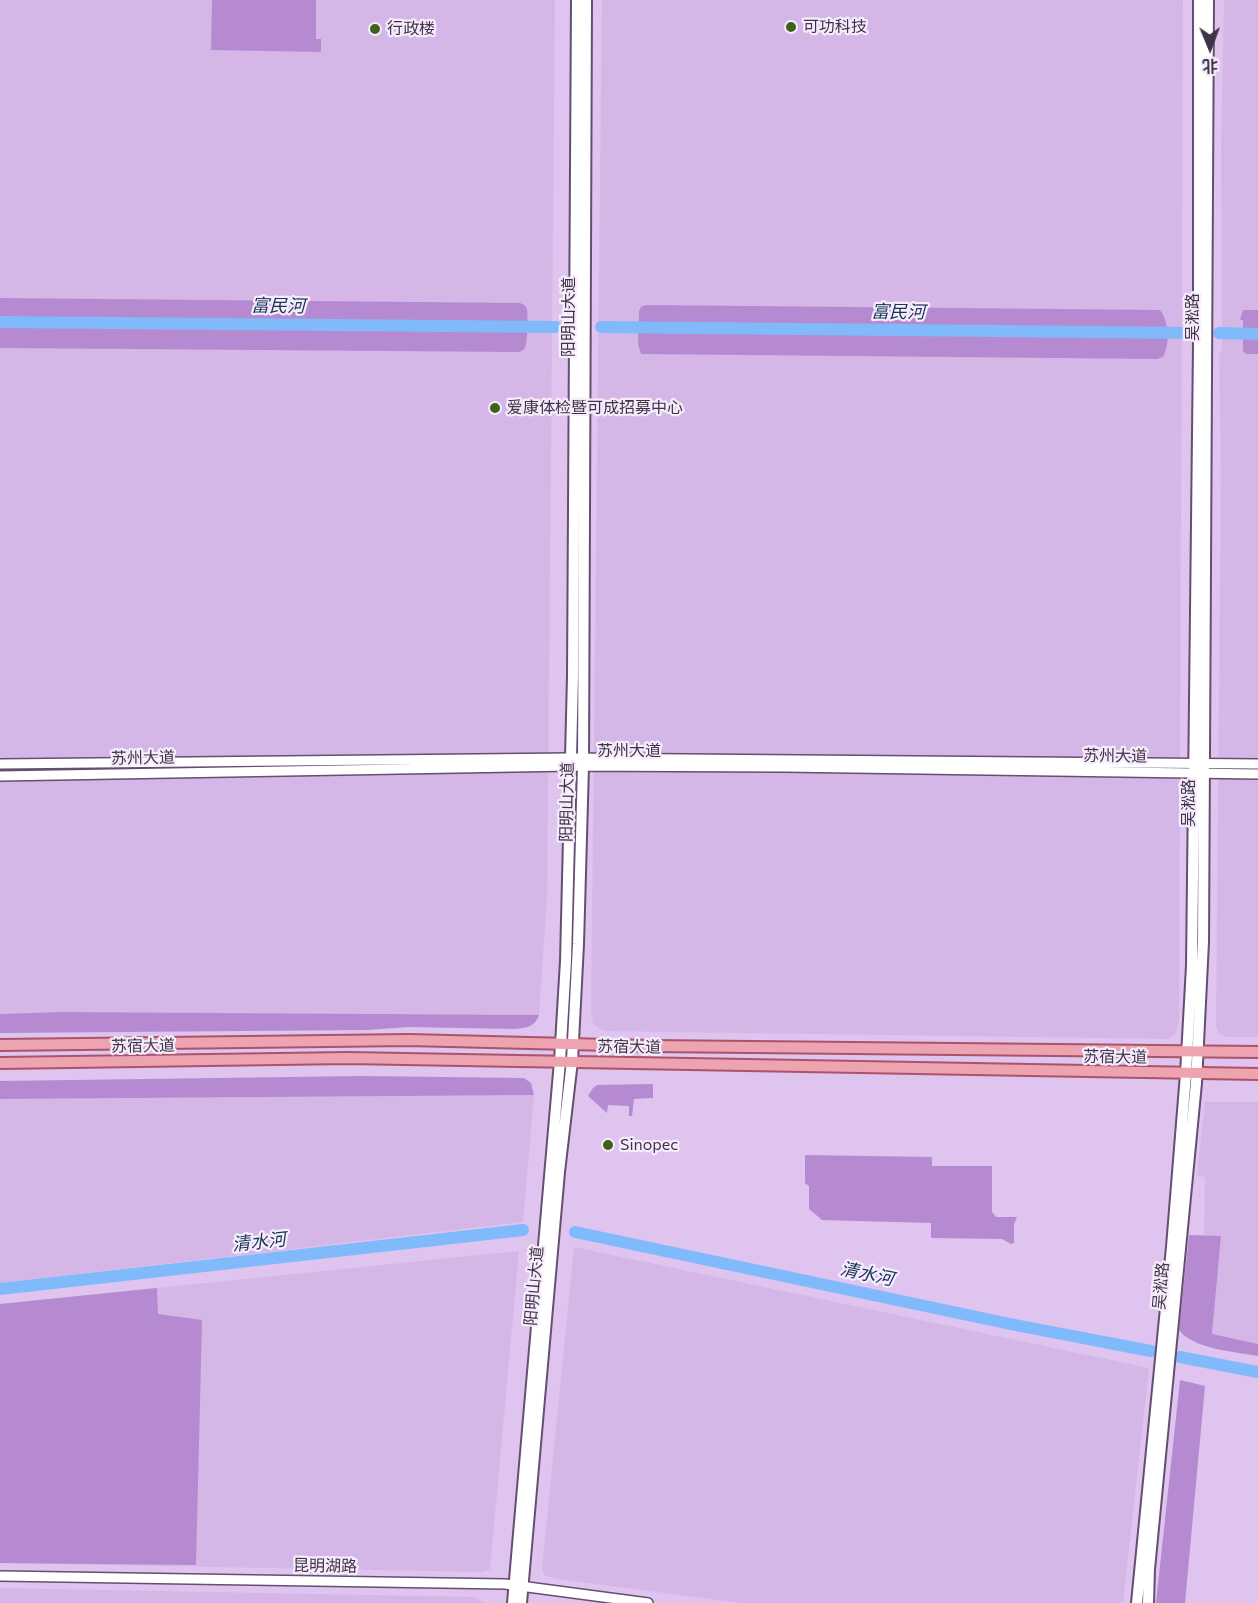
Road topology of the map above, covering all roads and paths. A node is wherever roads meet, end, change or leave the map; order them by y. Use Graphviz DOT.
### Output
graph roads {
  1 [pos="577,0"];
  2 [pos="586,0"];
  3 [pos="1199,0"];
  4 [pos="1208,0"];
  5 [pos="571,762"];
  6 [pos="583,762"];
  7 [pos="0,764"];
  8 [pos="1258,764"];
  9 [pos="1200,768"];
  10 [pos="1258,774"];
  11 [pos="0,776"];
  12 [pos="561,1043"];
  13 [pos="573,1044"];
  14 [pos="0,1045"];
  15 [pos="1192,1051"];
  16 [pos="1258,1052"];
  17 [pos="560,1061"];
  18 [pos="572,1061"];
  19 [pos="0,1063"];
  20 [pos="1191,1074"];
  21 [pos="1258,1074"];
  22 [pos="0,1576"];
  23 [pos="518,1585"];
  24 [pos="513,1603"];
  25 [pos="521,1603"];
  26 [pos="648,1603"];
  27 [pos="1137,1603"];
  28 [pos="1148,1603"];
  1 -- 5 [label="main road, 阳明山大道"];
  2 -- 6 [label="main road, 阳明山大道"];
  3 -- 9 [label="main road, 吴淞路"];
  4 -- 9 [label="main road, 吴淞路"];
  5 -- 6 [label="street, 苏州大道"];
  5 -- 7 [label="street, 苏州大道"];
  5 -- 11 [label="street, 苏州大道"];
  5 -- 12 [label="main road, 阳明山大道"];
  6 -- 9 [label="street, 苏州大道"];
  6 -- 13 [label="main road, 阳明山大道"];
  8 -- 9 [label="street, 苏州大道"];
  9 -- 10 [label="street, 苏州大道"];
  9 -- 15 [label="main road, 吴淞路"];
  12 -- 13 [label="main road, 苏宿大道"];
  12 -- 14 [label="main road, 苏宿大道"];
  12 -- 17 [label="main road, 阳明山大道"];
  13 -- 15 [label="main road, 苏宿大道"];
  13 -- 18 [label="main road, 阳明山大道"];
  15 -- 16 [label="main road, 苏宿大道"];
  15 -- 20 [label="main road, 吴淞路"];
  17 -- 18 [label="main road, 苏宿大道"];
  17 -- 19 [label="main road, 苏宿大道"];
  17 -- 23 [label="main road, 阳明山大道"];
  18 -- 20 [label="main road, 苏宿大道"];
  18 -- 23 [label="main road, 阳明山大道"];
  20 -- 21 [label="main road, 苏宿大道"];
  20 -- 27 [label="main road, 吴淞路"];
  20 -- 28 [label="main road, 吴淞路"];
  22 -- 23 [label="street, 昆明湖路"];
  23 -- 24 [label="main road, 阳明山大道"];
  23 -- 25 [label="main road, 阳明山大道"];
  23 -- 26 [label="street, 昆明湖路"];
}
